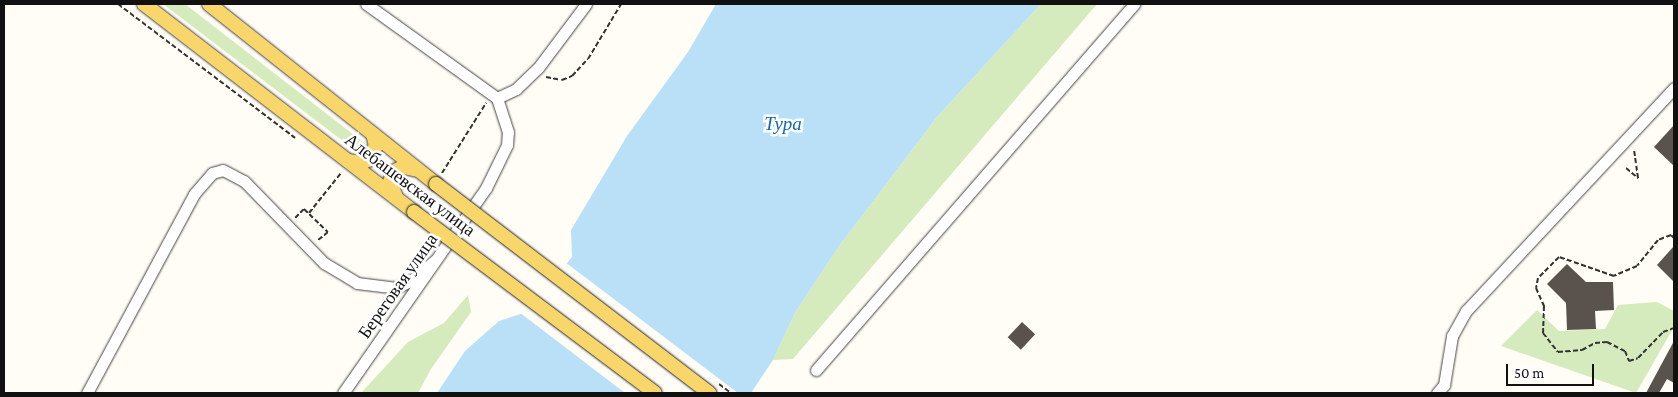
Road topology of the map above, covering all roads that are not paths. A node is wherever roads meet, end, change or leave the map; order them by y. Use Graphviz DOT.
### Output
graph roads {
  1 [pos="144,4"];
  2 [pos="209,4"];
  3 [pos="366,4"];
  4 [pos="586,4"];
  5 [pos="1134,4"];
  6 [pos="1674,88"];
  7 [pos="497,98"];
  8 [pos="373,134"];
  9 [pos="344,167"];
  10 [pos="419,170"];
  11 [pos="399,200"];
  12 [pos="434,262"];
  13 [pos="816,370"];
  14 [pos="1441,389"];
  15 [pos="87,393"];
  16 [pos="343,393"];
  17 [pos="655,393"];
  18 [pos="709,393"];
  1 -- 9 [label="main road, Алебашевская улица"];
  2 -- 8 [label="main road, Алебашевская улица"];
  3 -- 7 [label="street"];
  4 -- 7 [label="street"];
  5 -- 13 [label="street"];
  6 -- 14 [label="street"];
  7 -- 12 [label="street, Береговая улица"];
  8 -- 9 [label="main road"];
  8 -- 10 [label="main road, Алебашевская улица"];
  9 -- 11 [label="main road, Алебашевская улица"];
  10 -- 11 [label="main road"];
  10 -- 18 [label="main road, Алебашевская улица, bridge"];
  11 -- 17 [label="main road, Алебашевская улица, bridge"];
  12 -- 15 [label="street"];
  12 -- 16 [label="street, Береговая улица"];
}
